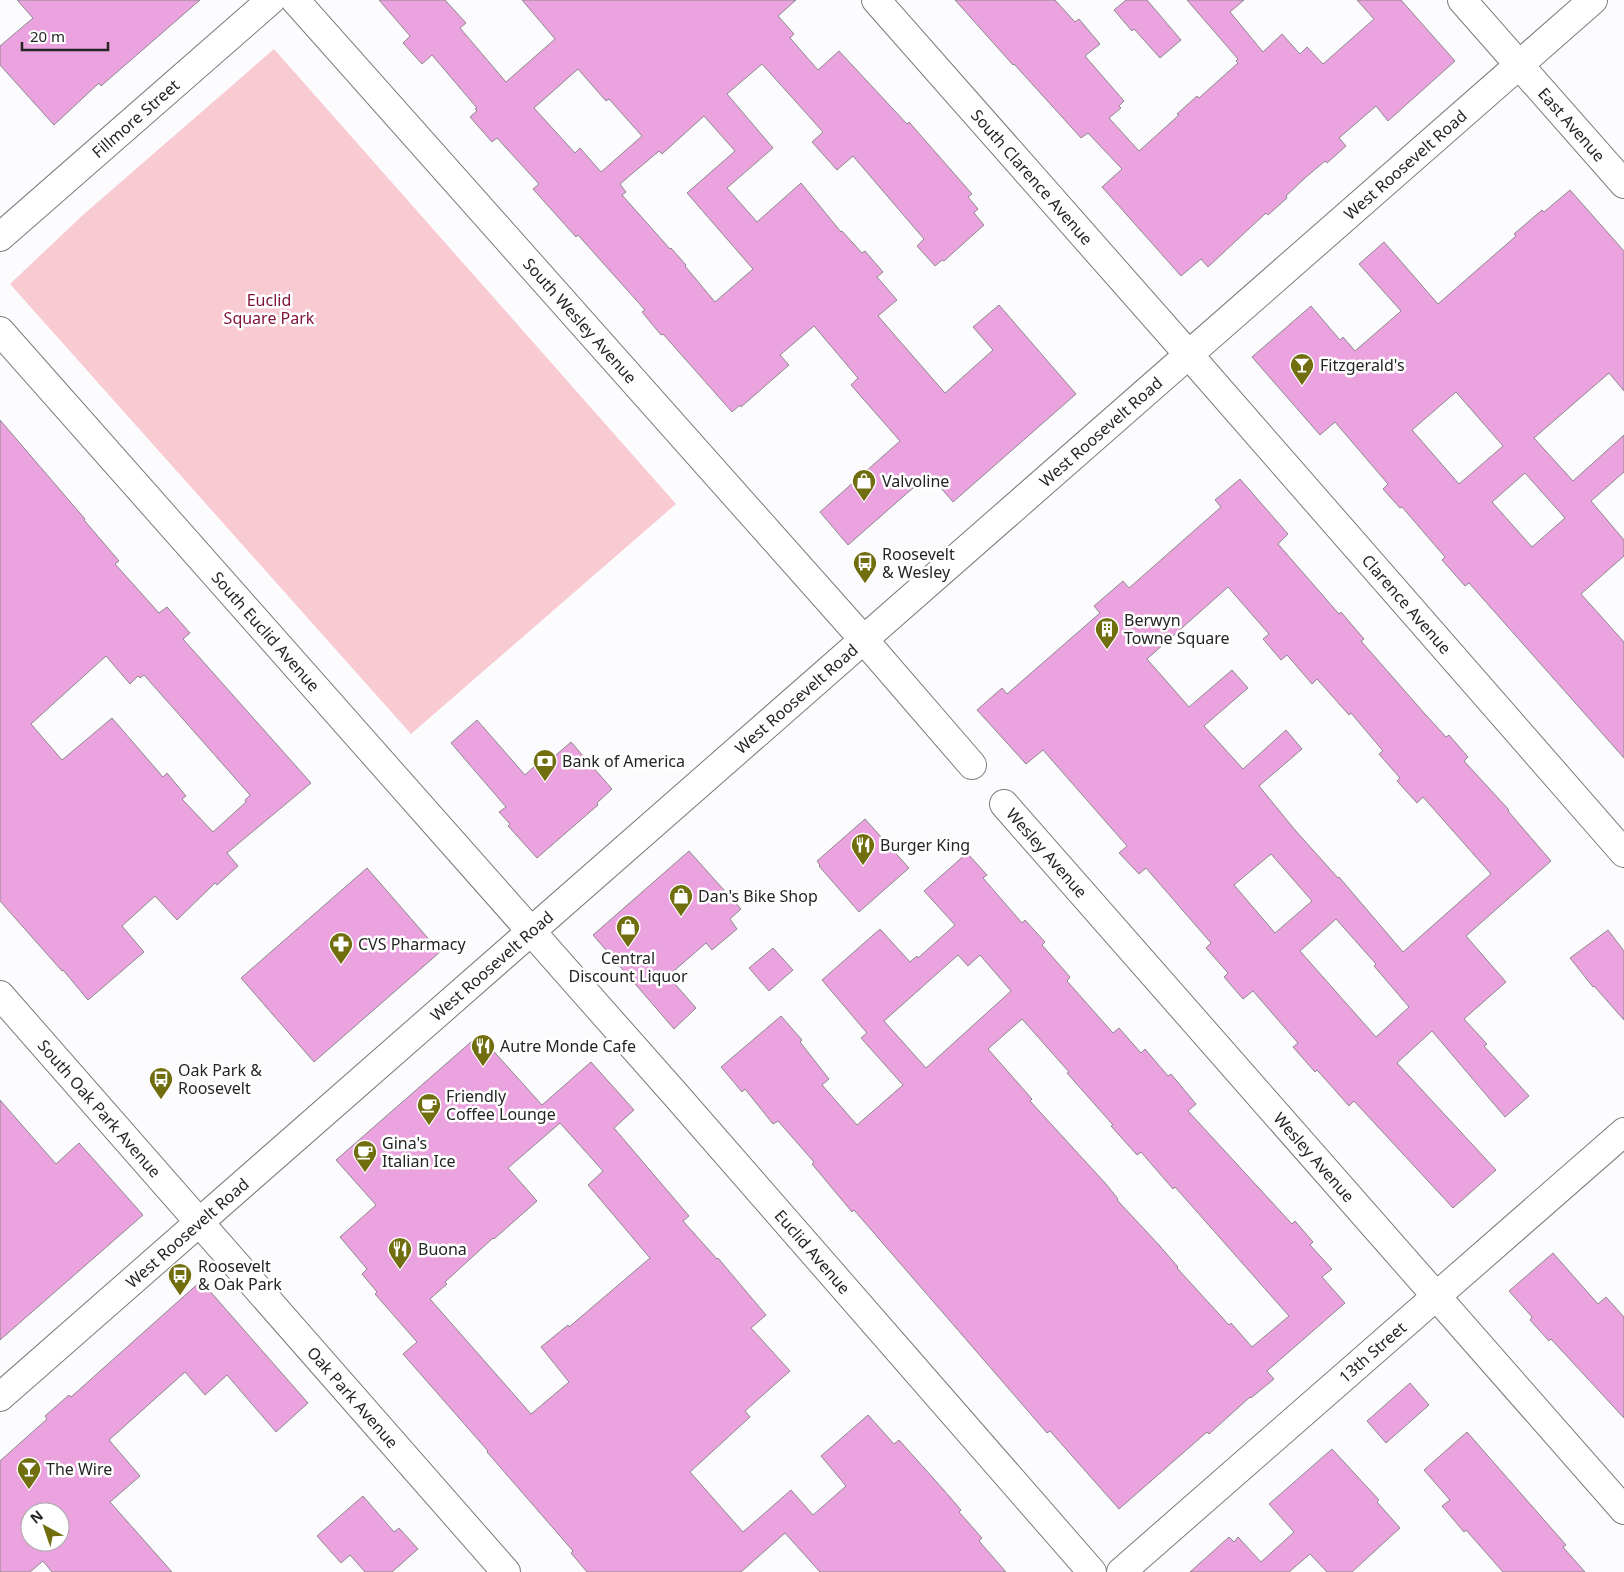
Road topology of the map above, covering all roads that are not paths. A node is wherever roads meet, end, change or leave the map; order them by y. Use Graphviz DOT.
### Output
graph roads {
  1 [pos="271,0"];
  2 [pos="295,0"];
  3 [pos="876,0"];
  4 [pos="1462,0"];
  5 [pos="1593,0"];
  6 [pos="1520,65"];
  7 [pos="1624,184"];
  8 [pos="0,237"];
  9 [pos="0,331"];
  10 [pos="1189,354"];
  11 [pos="864,640"];
  12 [pos="972,766"];
  13 [pos="1004,804"];
  14 [pos="1624,853"];
  15 [pos="532,932"];
  16 [pos="0,995"];
  17 [pos="1624,1132"];
  18 [pos="200,1222"];
  19 [pos="1436,1296"];
  20 [pos="0,1398"];
  21 [pos="1624,1510"];
  22 [pos="506,1572"];
  23 [pos="1092,1572"];
  24 [pos="1121,1572"];
  1 -- 8 [label="street, Fillmore Street"];
  2 -- 11 [label="street, South Wesley Avenue"];
  3 -- 10 [label="street, South Clarence Avenue"];
  4 -- 6 [label="street, East Avenue"];
  5 -- 6 [label="street, West Roosevelt Road"];
  6 -- 7 [label="street, East Avenue"];
  6 -- 10 [label="street, West Roosevelt Road"];
  9 -- 15 [label="street, South Euclid Avenue"];
  10 -- 11 [label="street, West Roosevelt Road"];
  10 -- 14 [label="street, Clarence Avenue"];
  11 -- 12 [label="street"];
  11 -- 15 [label="street, West Roosevelt Road"];
  13 -- 19 [label="street, Wesley Avenue"];
  15 -- 18 [label="street, West Roosevelt Road"];
  15 -- 23 [label="street, Euclid Avenue"];
  16 -- 18 [label="street, South Oak Park Avenue"];
  17 -- 19 [label="street, 13th Street"];
  18 -- 20 [label="street, West Roosevelt Road"];
  18 -- 22 [label="street, Oak Park Avenue"];
  19 -- 21 [label="street, Wesley Avenue"];
  19 -- 24 [label="street, 13th Street"];
}
